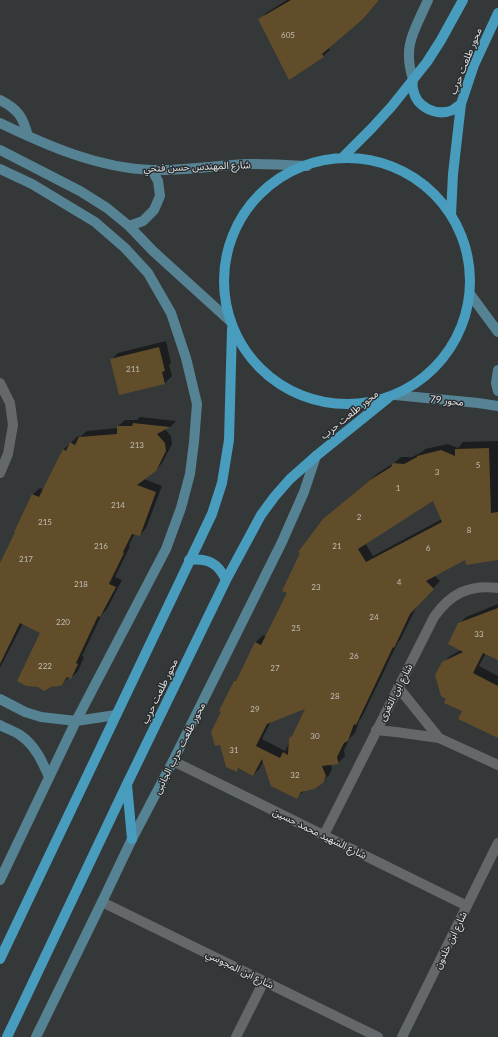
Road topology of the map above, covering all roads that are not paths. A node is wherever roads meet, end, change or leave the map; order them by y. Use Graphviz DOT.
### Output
graph roads {
  1 [pos="428,0"];
  2 [pos="463,0"];
  3 [pos="498,13"];
  4 [pos="412,79"];
  5 [pos="0,100"];
  6 [pos="461,104"];
  7 [pos="0,123"];
  8 [pos="28,136"];
  9 [pos="0,150"];
  10 [pos="343,157"];
  11 [pos="307,166"];
  12 [pos="0,169"];
  13 [pos="152,170"];
  14 [pos="451,215"];
  15 [pos="129,226"];
  16 [pos="470,294"];
  17 [pos="230,325"];
  18 [pos="498,332"];
  19 [pos="498,370"];
  20 [pos="0,383"];
  21 [pos="498,391"];
  22 [pos="393,396"];
  23 [pos="498,406"];
  24 [pos="316,456"];
  25 [pos="0,473"];
  26 [pos="189,560"];
  27 [pos="226,580"];
  28 [pos="498,588"];
  29 [pos="398,687"];
  30 [pos="0,699"];
  31 [pos="116,715"];
  32 [pos="76,721"];
  33 [pos="0,726"];
  34 [pos="376,730"];
  35 [pos="439,738"];
  36 [pos="173,761"];
  37 [pos="498,766"];
  38 [pos="49,777"];
  39 [pos="127,784"];
  40 [pos="324,835"];
  41 [pos="132,839"];
  42 [pos="498,843"];
  43 [pos="0,880"];
  44 [pos="102,902"];
  45 [pos="467,906"];
  46 [pos="0,959"];
  47 [pos="264,981"];
  48 [pos="7,1037"];
  49 [pos="36,1037"];
  50 [pos="236,1037"];
  51 [pos="378,1037"];
  52 [pos="402,1037"];
  1 -- 4 [label="street"];
  2 -- 4 [label="main road"];
  3 -- 6 [label="main road, محور طلعت حرب"];
  4 -- 6 [label="main road"];
  4 -- 10 [label="main road"];
  5 -- 8 [label="street"];
  6 -- 14 [label="main road, محور طلعت حرب"];
  7 -- 8 [label="street, شارع المهندس حسن فتحي"];
  8 -- 13 [label="street, شارع المهندس حسن فتحي"];
  9 -- 15 [label="street"];
  10 -- 11 [label="main road"];
  10 -- 14 [label="main road"];
  11 -- 13 [label="street, شارع المهندس حسن فتحي"];
  11 -- 17 [label="main road"];
  12 -- 32 [label="street"];
  13 -- 15 [label="street"];
  14 -- 16 [label="main road"];
  15 -- 17 [label="street"];
  16 -- 18 [label="street"];
  16 -- 22 [label="main road"];
  17 -- 22 [label="main road"];
  17 -- 26 [label="main road"];
  19 -- 21 [label="street"];
  20 -- 25 [label="street"];
  22 -- 23 [label="street, محور 79"];
  22 -- 24 [label="main road, محور طلعت حرب"];
  24 -- 27 [label="main road, محور طلعت حرب"];
  24 -- 36 [label="street, محور طلعت حرب الجانبى"];
  26 -- 27 [label="main road"];
  26 -- 31 [label="main road"];
  27 -- 39 [label="main road, محور طلعت حرب"];
  28 -- 29 [label="street, شارع ابن التغرى"];
  29 -- 34 [label="street, شارع ابن التغرى"];
  29 -- 35 [label="street"];
  30 -- 32 [label="street"];
  31 -- 32 [label="street"];
  31 -- 46 [label="main road"];
  32 -- 38 [label="street"];
  33 -- 38 [label="street"];
  34 -- 35 [label="street"];
  34 -- 40 [label="street, شارع ابن التغرى"];
  35 -- 37 [label="street"];
  36 -- 40 [label="street, شارع الشهيد محمد حسين"];
  36 -- 41 [label="street, محور طلعت حرب الجانبى"];
  38 -- 43 [label="street"];
  39 -- 41 [label="main road"];
  39 -- 48 [label="main road, محور طلعت حرب"];
  40 -- 45 [label="street, شارع الشهيد محمد حسين"];
  41 -- 44 [label="street, محور طلعت حرب الجانبى"];
  42 -- 45 [label="street, شارع ابن خلدون"];
  44 -- 47 [label="street, شارع ابن المجوسي"];
  44 -- 49 [label="street, محور طلعت حرب الجانبى"];
  45 -- 52 [label="street, شارع ابن خلدون"];
  47 -- 50 [label="street"];
  47 -- 51 [label="street, شارع ابن المجوسي"];
}
